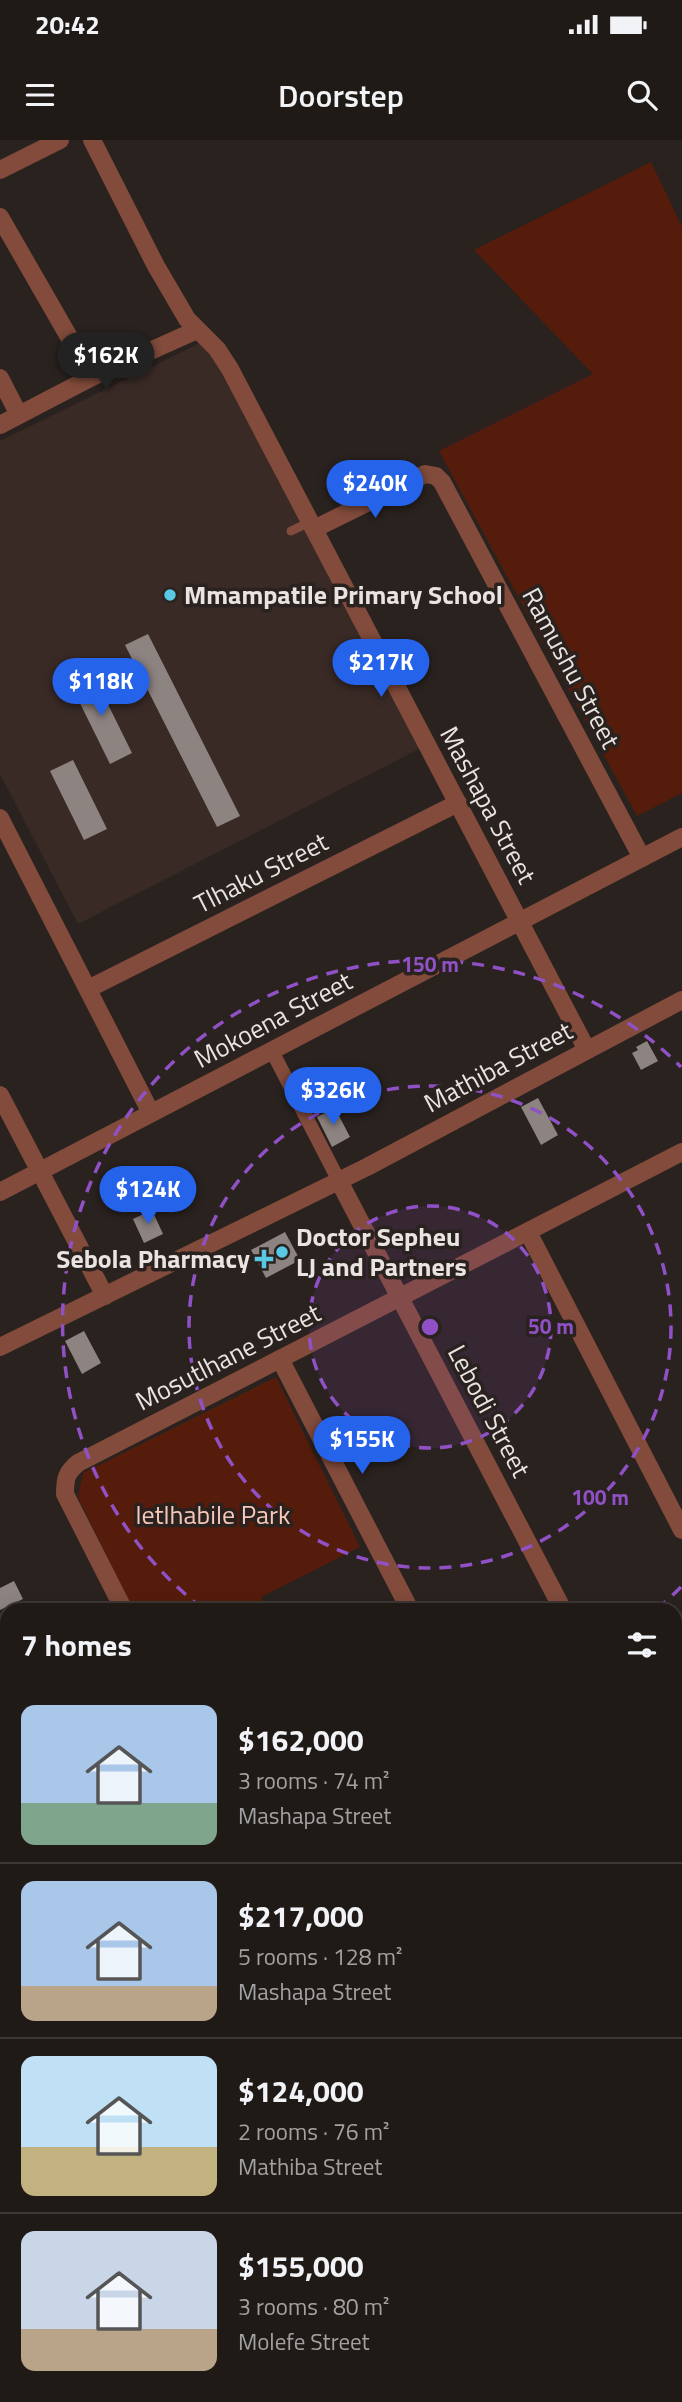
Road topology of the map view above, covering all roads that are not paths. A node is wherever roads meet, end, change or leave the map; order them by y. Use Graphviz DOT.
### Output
graph roads {
  1 [pos="60,140"];
  2 [pos="92,140"];
  3 [pos="0,170"];
  4 [pos="0,217"];
  5 [pos="197,330"];
  6 [pos="92,377"];
  7 [pos="0,378"];
  8 [pos="19,415"];
  9 [pos="0,425"];
  10 [pos="312,525"];
  11 [pos="291,531"];
  12 [pos="457,803"];
  13 [pos="0,818"];
  14 [pos="682,837"];
  15 [pos="642,858"];
  16 [pos="519,921"];
  17 [pos="88,989"];
  18 [pos="682,1000"];
  19 [pos="587,1050"];
  20 [pos="272,1051"];
  21 [pos="0,1095"];
  22 [pos="151,1114"];
  23 [pos="682,1153"];
  24 [pos="40,1171"];
  25 [pos="340,1181"];
  26 [pos="0,1192"];
  27 [pos="528,1232"];
  28 [pos="104,1296"];
  29 [pos="400,1297"];
  30 [pos="0,1347"];
  31 [pos="280,1359"];
  32 [pos="682,1530"];
  33 [pos="120,1603"];
  34 [pos="407,1603"];
  35 [pos="560,1603"];
  1 -- 3 [label="street"];
  2 -- 5 [label="street, Mashapa Street"];
  4 -- 6 [label="street"];
  5 -- 6 [label="street"];
  5 -- 10 [label="street, Mashapa Street"];
  6 -- 8 [label="street"];
  7 -- 8 [label="street"];
  8 -- 9 [label="street"];
  10 -- 11 [label="lane"];
  10 -- 12 [label="street, Mashapa Street"];
  10 -- 15 [label="street, Ramushu Street"];
  12 -- 16 [label="street, Mashapa Street"];
  12 -- 17 [label="street, Tlhaku Street"];
  13 -- 17 [label="street"];
  14 -- 15 [label="street, Mokoena Street"];
  15 -- 16 [label="street, Mokoena Street"];
  16 -- 19 [label="street, Mashapa Street"];
  16 -- 20 [label="street, Mokoena Street"];
  17 -- 22 [label="street"];
  18 -- 19 [label="street, Mathiba Street"];
  19 -- 25 [label="street, Mathiba Street"];
  20 -- 22 [label="street, Mokoena Street"];
  20 -- 25 [label="street, Lebodi Street"];
  21 -- 24 [label="street"];
  22 -- 24 [label="street, Mokoena Street"];
  23 -- 27 [label="street, Mosutlhane Street"];
  24 -- 26 [label="street, Mokoena Street"];
  24 -- 28 [label="street"];
  25 -- 28 [label="street, Mathiba Street"];
  25 -- 29 [label="street, Lebodi Street"];
  27 -- 29 [label="street, Mosutlhane Street"];
  27 -- 32 [label="street"];
  28 -- 30 [label="street, Mathiba Street"];
  29 -- 31 [label="street, Mosutlhane Street"];
  29 -- 35 [label="street, Lebodi Street"];
  31 -- 33 [label="street, Mosutlhane Street"];
  31 -- 34 [label="street"];
}
